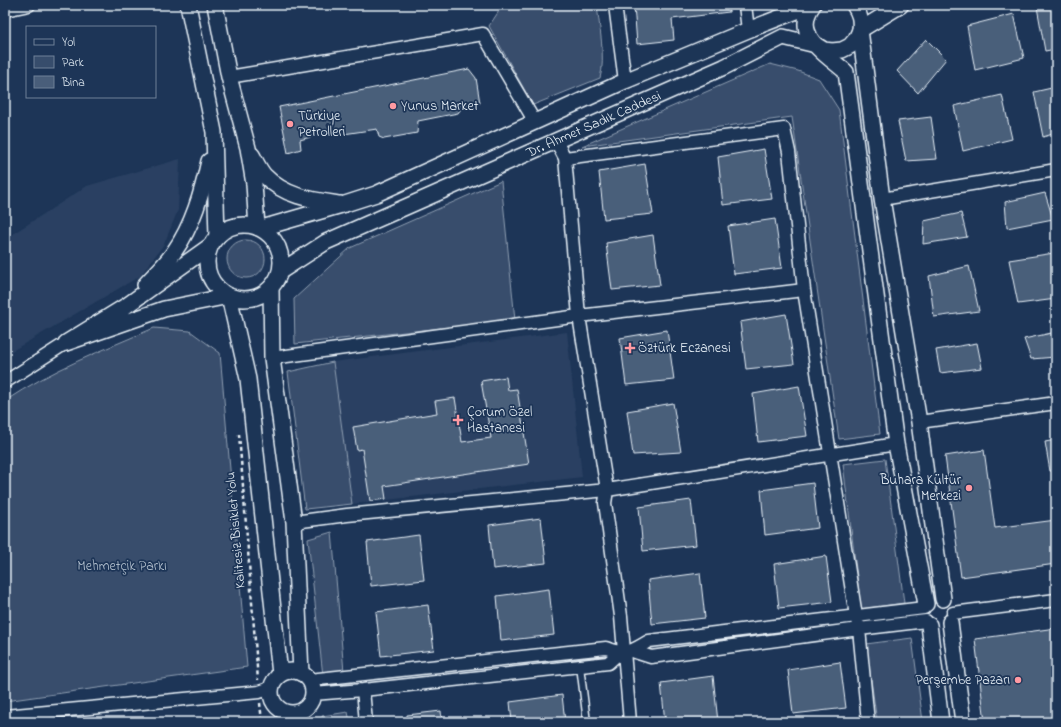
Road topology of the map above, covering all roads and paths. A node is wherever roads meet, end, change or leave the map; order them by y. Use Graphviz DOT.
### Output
graph roads {
  1 [pos="29,5"];
  2 [pos="188,5"];
  3 [pos="215,5"];
  4 [pos="615,5"];
  5 [pos="745,5"];
  6 [pos="812,5"];
  7 [pos="854,5"];
  8 [pos="901,5"];
  9 [pos="5,10"];
  10 [pos="748,30"];
  11 [pos="860,30"];
  12 [pos="816,46"];
  13 [pos="229,77"];
  14 [pos="625,81"];
  15 [pos="535,122"];
  16 [pos="214,132"];
  17 [pos="556,140"];
  18 [pos="248,148"];
  19 [pos="565,158"];
  20 [pos="1056,170"];
  21 [pos="882,199"];
  22 [pos="345,204"];
  23 [pos="259,228"];
  24 [pos="214,242"];
  25 [pos="281,271"];
  26 [pos="271,288"];
  27 [pos="804,290"];
  28 [pos="229,296"];
  29 [pos="126,306"];
  30 [pos="579,316"];
  31 [pos="66,343"];
  32 [pos="272,358"];
  33 [pos="5,382"];
  34 [pos="1056,403"];
  35 [pos="919,422"];
  36 [pos="238,431"];
  37 [pos="896,444"];
  38 [pos="831,454"];
  39 [pos="607,490"];
  40 [pos="294,522"];
  41 [pos="943,599"];
  42 [pos="1056,600"];
  43 [pos="926,614"];
  44 [pos="856,616"];
  45 [pos="951,617"];
  46 [pos="859,629"];
  47 [pos="625,652"];
  48 [pos="580,666"];
  49 [pos="280,674"];
  50 [pos="308,682"];
  51 [pos="265,690"];
  52 [pos="363,690"];
  53 [pos="308,715"];
  54 [pos="5,716"];
  55 [pos="279,716"];
  56 [pos="59,717"];
  57 [pos="26,718"];
  58 [pos="262,722"];
  59 [pos="366,722"];
  60 [pos="587,722"];
  61 [pos="630,722"];
  62 [pos="868,722"];
  63 [pos="941,722"];
  64 [pos="963,722"];
  1 -- 9 [label="street"];
  2 -- 16 [label="street"];
  3 -- 13 [label="street"];
  4 -- 14 [label="street"];
  5 -- 10 [label="street"];
  6 -- 10 [label="street"];
  6 -- 12 [label="street"];
  7 -- 11 [label="street"];
  8 -- 11 [label="street, Dr. Ahmet Sadık Caddesi"];
  10 -- 14 [label="street"];
  11 -- 12 [label="street, Dr. Ahmet Sadık Caddesi"];
  11 -- 21 [label="street"];
  12 -- 17 [label="street, Dr. Ahmet Sadık Caddesi"];
  12 -- 37 [label="street"];
  13 -- 15 [label="street"];
  13 -- 18 [label="street"];
  14 -- 15 [label="street"];
  15 -- 22 [label="street"];
  16 -- 24 [label="street"];
  16 -- 29 [label="street"];
  17 -- 19 [label="street"];
  17 -- 25 [label="street, Dr. Ahmet Sadık Caddesi"];
  18 -- 22 [label="street"];
  18 -- 23 [label="street"];
  19 -- 27 [label="street"];
  19 -- 30 [label="street"];
  20 -- 21 [label="street"];
  21 -- 35 [label="street"];
  22 -- 23 [label="street"];
  23 -- 24 [label="street"];
  23 -- 25 [label="street"];
  24 -- 28 [label="street"];
  24 -- 29 [label="street"];
  25 -- 26 [label="street"];
  26 -- 28 [label="street"];
  26 -- 32 [label="street"];
  27 -- 30 [label="street"];
  27 -- 38 [label="street"];
  28 -- 31 [label="street"];
  28 -- 49 [label="street"];
  29 -- 31 [label="street"];
  30 -- 32 [label="street"];
  30 -- 39 [label="street"];
  31 -- 33 [label="street"];
  32 -- 40 [label="street"];
  34 -- 35 [label="street"];
  35 -- 41 [label="street"];
  36 -- 51 [label="path, Kalitesiz Bisiklet Yolu"];
  37 -- 38 [label="street"];
  37 -- 43 [label="street"];
  38 -- 39 [label="street"];
  38 -- 44 [label="street"];
  39 -- 40 [label="street"];
  39 -- 47 [label="street"];
  40 -- 50 [label="street"];
  41 -- 43 [label="street"];
  41 -- 45 [label="street"];
  42 -- 45 [label="street"];
  43 -- 44 [label="street"];
  43 -- 45 [label="street"];
  43 -- 46 [label="street"];
  43 -- 63 [label="street"];
  44 -- 46 [label="street"];
  44 -- 47 [label="street"];
  45 -- 64 [label="street"];
  46 -- 47 [label="street"];
  46 -- 62 [label="street"];
  47 -- 48 [label="street"];
  47 -- 50 [label="street"];
  47 -- 61 [label="street"];
  48 -- 52 [label="street"];
  48 -- 60 [label="lane"];
  49 -- 50 [label="street"];
  49 -- 51 [label="street"];
  50 -- 52 [label="street"];
  50 -- 53 [label="street"];
  51 -- 55 [label="street"];
  51 -- 56 [label="street"];
  51 -- 58 [label="path, Kalitesiz Bisiklet Yolu"];
  52 -- 59 [label="street"];
  53 -- 55 [label="street"];
  54 -- 57 [label="street"];
  56 -- 57 [label="street"];
}
